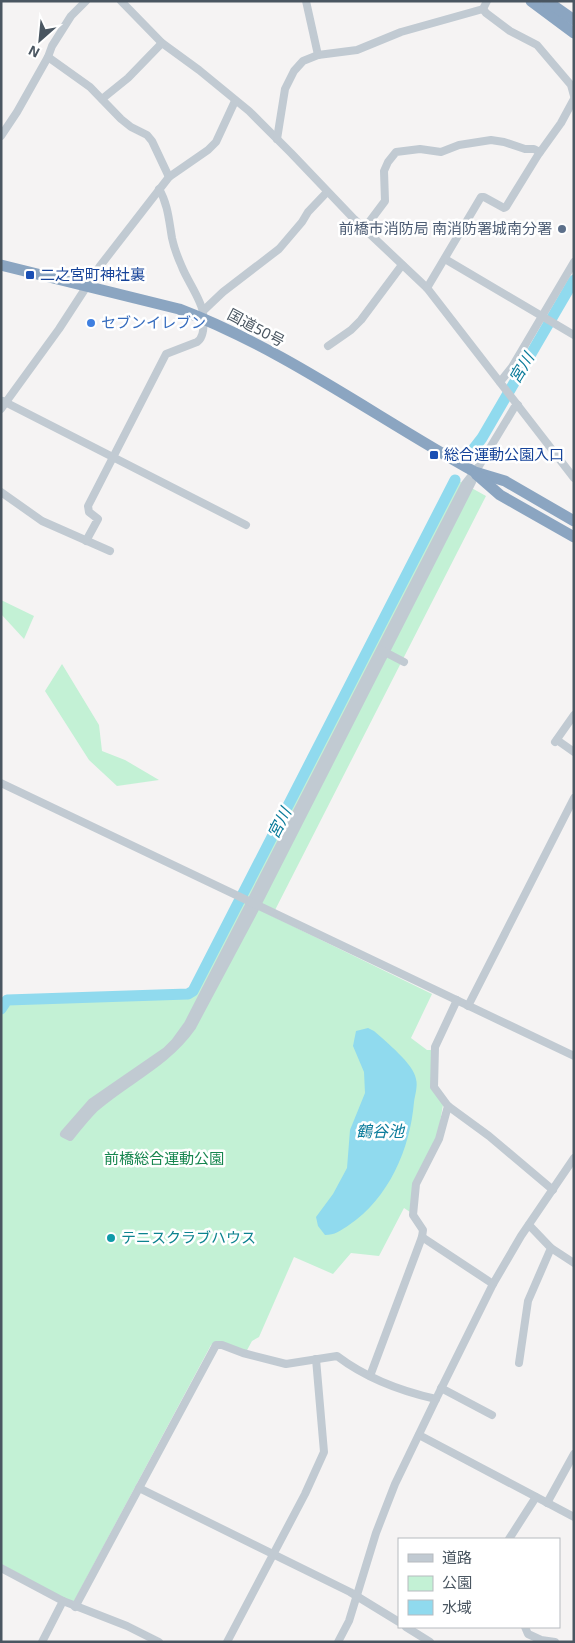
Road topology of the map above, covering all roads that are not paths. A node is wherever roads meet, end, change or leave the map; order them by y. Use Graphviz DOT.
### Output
graph roads {
  1 [pos="86,1"];
  2 [pos="120,1"];
  3 [pos="306,1"];
  4 [pos="487,1"];
  5 [pos="531,1"];
  6 [pos="547,1"];
  7 [pos="482,9"];
  8 [pos="574,20"];
  9 [pos="574,33"];
  10 [pos="162,43"];
  11 [pos="318,55"];
  12 [pos="48,57"];
  13 [pos="574,97"];
  14 [pos="102,99"];
  15 [pos="235,100"];
  16 [pos="1,136"];
  17 [pos="277,139"];
  18 [pos="540,152"];
  19 [pos="169,177"];
  20 [pos="159,189"];
  21 [pos="327,192"];
  22 [pos="364,229"];
  23 [pos="445,259"];
  24 [pos="574,262"];
  25 [pos="1,265"];
  26 [pos="402,265"];
  27 [pos="88,287"];
  28 [pos="427,288"];
  29 [pos="203,314"];
  30 [pos="543,317"];
  31 [pos="574,335"];
  32 [pos="328,346"];
  33 [pos="502,385"];
  34 [pos="515,402"];
  35 [pos="3,404"];
  36 [pos="113,458"];
  37 [pos="475,472"];
  38 [pos="574,478"];
  39 [pos="1,492"];
  40 [pos="574,521"];
  41 [pos="246,525"];
  42 [pos="574,537"];
  43 [pos="86,541"];
  44 [pos="110,551"];
  45 [pos="383,651"];
  46 [pos="404,662"];
  47 [pos="574,715"];
  48 [pos="574,752"];
  49 [pos="1,783"];
  50 [pos="574,798"];
  51 [pos="251,902"];
  52 [pos="457,1000"];
  53 [pos="468,1006"];
  54 [pos="574,1056"];
  55 [pos="448,1106"];
  56 [pos="574,1158"];
  57 [pos="553,1190"];
  58 [pos="529,1225"];
  59 [pos="422,1237"];
  60 [pos="551,1248"];
  61 [pos="574,1263"];
  62 [pos="494,1284"];
  63 [pos="316,1359"];
  64 [pos="519,1363"];
  65 [pos="370,1376"];
  66 [pos="441,1388"];
  67 [pos="436,1399"];
  68 [pos="492,1414"];
  69 [pos="419,1435"];
  70 [pos="574,1454"];
  71 [pos="139,1488"];
  72 [pos="536,1497"];
  73 [pos="547,1503"];
  74 [pos="574,1517"];
  75 [pos="510,1538"];
  76 [pos="273,1554"];
  77 [pos="1,1568"];
  78 [pos="356,1596"];
  79 [pos="63,1601"];
  80 [pos="75,1607"];
  81 [pos="398,1621"];
  82 [pos="408,1628"];
  83 [pos="525,1628"];
  84 [pos="42,1642"];
  85 [pos="160,1642"];
  86 [pos="227,1642"];
  87 [pos="338,1642"];
  88 [pos="430,1642"];
  89 [pos="556,1642"];
  1 -- 12 [label="street"];
  2 -- 10 [label="street"];
  3 -- 11 [label="street"];
  4 -- 7 [label="street"];
  5 -- 9 [label="highway"];
  6 -- 8 [label="highway"];
  7 -- 11 [label="street"];
  7 -- 13 [label="street"];
  10 -- 14 [label="street"];
  10 -- 15 [label="street"];
  11 -- 17 [label="street"];
  12 -- 14 [label="street"];
  12 -- 16 [label="street"];
  13 -- 18 [label="street"];
  14 -- 19 [label="street"];
  15 -- 17 [label="street"];
  15 -- 19 [label="street"];
  17 -- 21 [label="street"];
  18 -- 22 [label="street"];
  18 -- 23 [label="street"];
  19 -- 20 [label="street"];
  20 -- 27 [label="street"];
  20 -- 29 [label="street"];
  21 -- 22 [label="street"];
  21 -- 29 [label="street"];
  22 -- 26 [label="street"];
  23 -- 28 [label="street"];
  23 -- 30 [label="street"];
  24 -- 30 [label="street"];
  25 -- 27 [label="highway, 国道50号"];
  26 -- 28 [label="street"];
  26 -- 32 [label="street"];
  27 -- 29 [label="highway, 国道50号"];
  27 -- 35 [label="street"];
  28 -- 33 [label="street"];
  29 -- 36 [label="street"];
  29 -- 37 [label="highway, 国道50号"];
  30 -- 31 [label="street"];
  30 -- 33 [label="street"];
  33 -- 34 [label="street"];
  34 -- 37 [label="street"];
  34 -- 38 [label="street"];
  35 -- 36 [label="street"];
  36 -- 41 [label="street"];
  36 -- 43 [label="street"];
  37 -- 40 [label="highway, 国道50号"];
  37 -- 42 [label="highway, 国道50号"];
  37 -- 45 [label="street"];
  39 -- 43 [label="street"];
  43 -- 44 [label="street"];
  45 -- 46 [label="street"];
  45 -- 51 [label="street"];
  47 -- 48 [label="street"];
  49 -- 51 [label="street"];
  50 -- 53 [label="street"];
  51 -- 51 [label="street"];
  51 -- 52 [label="street"];
  52 -- 53 [label="street"];
  52 -- 55 [label="street"];
  53 -- 54 [label="street"];
  55 -- 57 [label="street"];
  55 -- 59 [label="street"];
  56 -- 57 [label="street"];
  57 -- 58 [label="street"];
  58 -- 60 [label="street"];
  58 -- 62 [label="street"];
  59 -- 62 [label="street"];
  59 -- 65 [label="street"];
  60 -- 61 [label="street"];
  60 -- 64 [label="street"];
  62 -- 66 [label="street"];
  63 -- 65 [label="street"];
  63 -- 71 [label="street"];
  63 -- 76 [label="street"];
  65 -- 67 [label="street"];
  66 -- 67 [label="street"];
  66 -- 68 [label="street"];
  67 -- 69 [label="street"];
  69 -- 72 [label="street"];
  69 -- 78 [label="street"];
  70 -- 73 [label="street"];
  71 -- 76 [label="street"];
  71 -- 80 [label="street"];
  72 -- 73 [label="street"];
  72 -- 75 [label="street"];
  73 -- 74 [label="street"];
  76 -- 78 [label="street"];
  76 -- 86 [label="street"];
  77 -- 79 [label="street"];
  78 -- 81 [label="street"];
  78 -- 87 [label="street"];
  79 -- 80 [label="street"];
  79 -- 84 [label="street"];
  80 -- 85 [label="street"];
  82 -- 88 [label="street"];
  83 -- 89 [label="street"];
}
